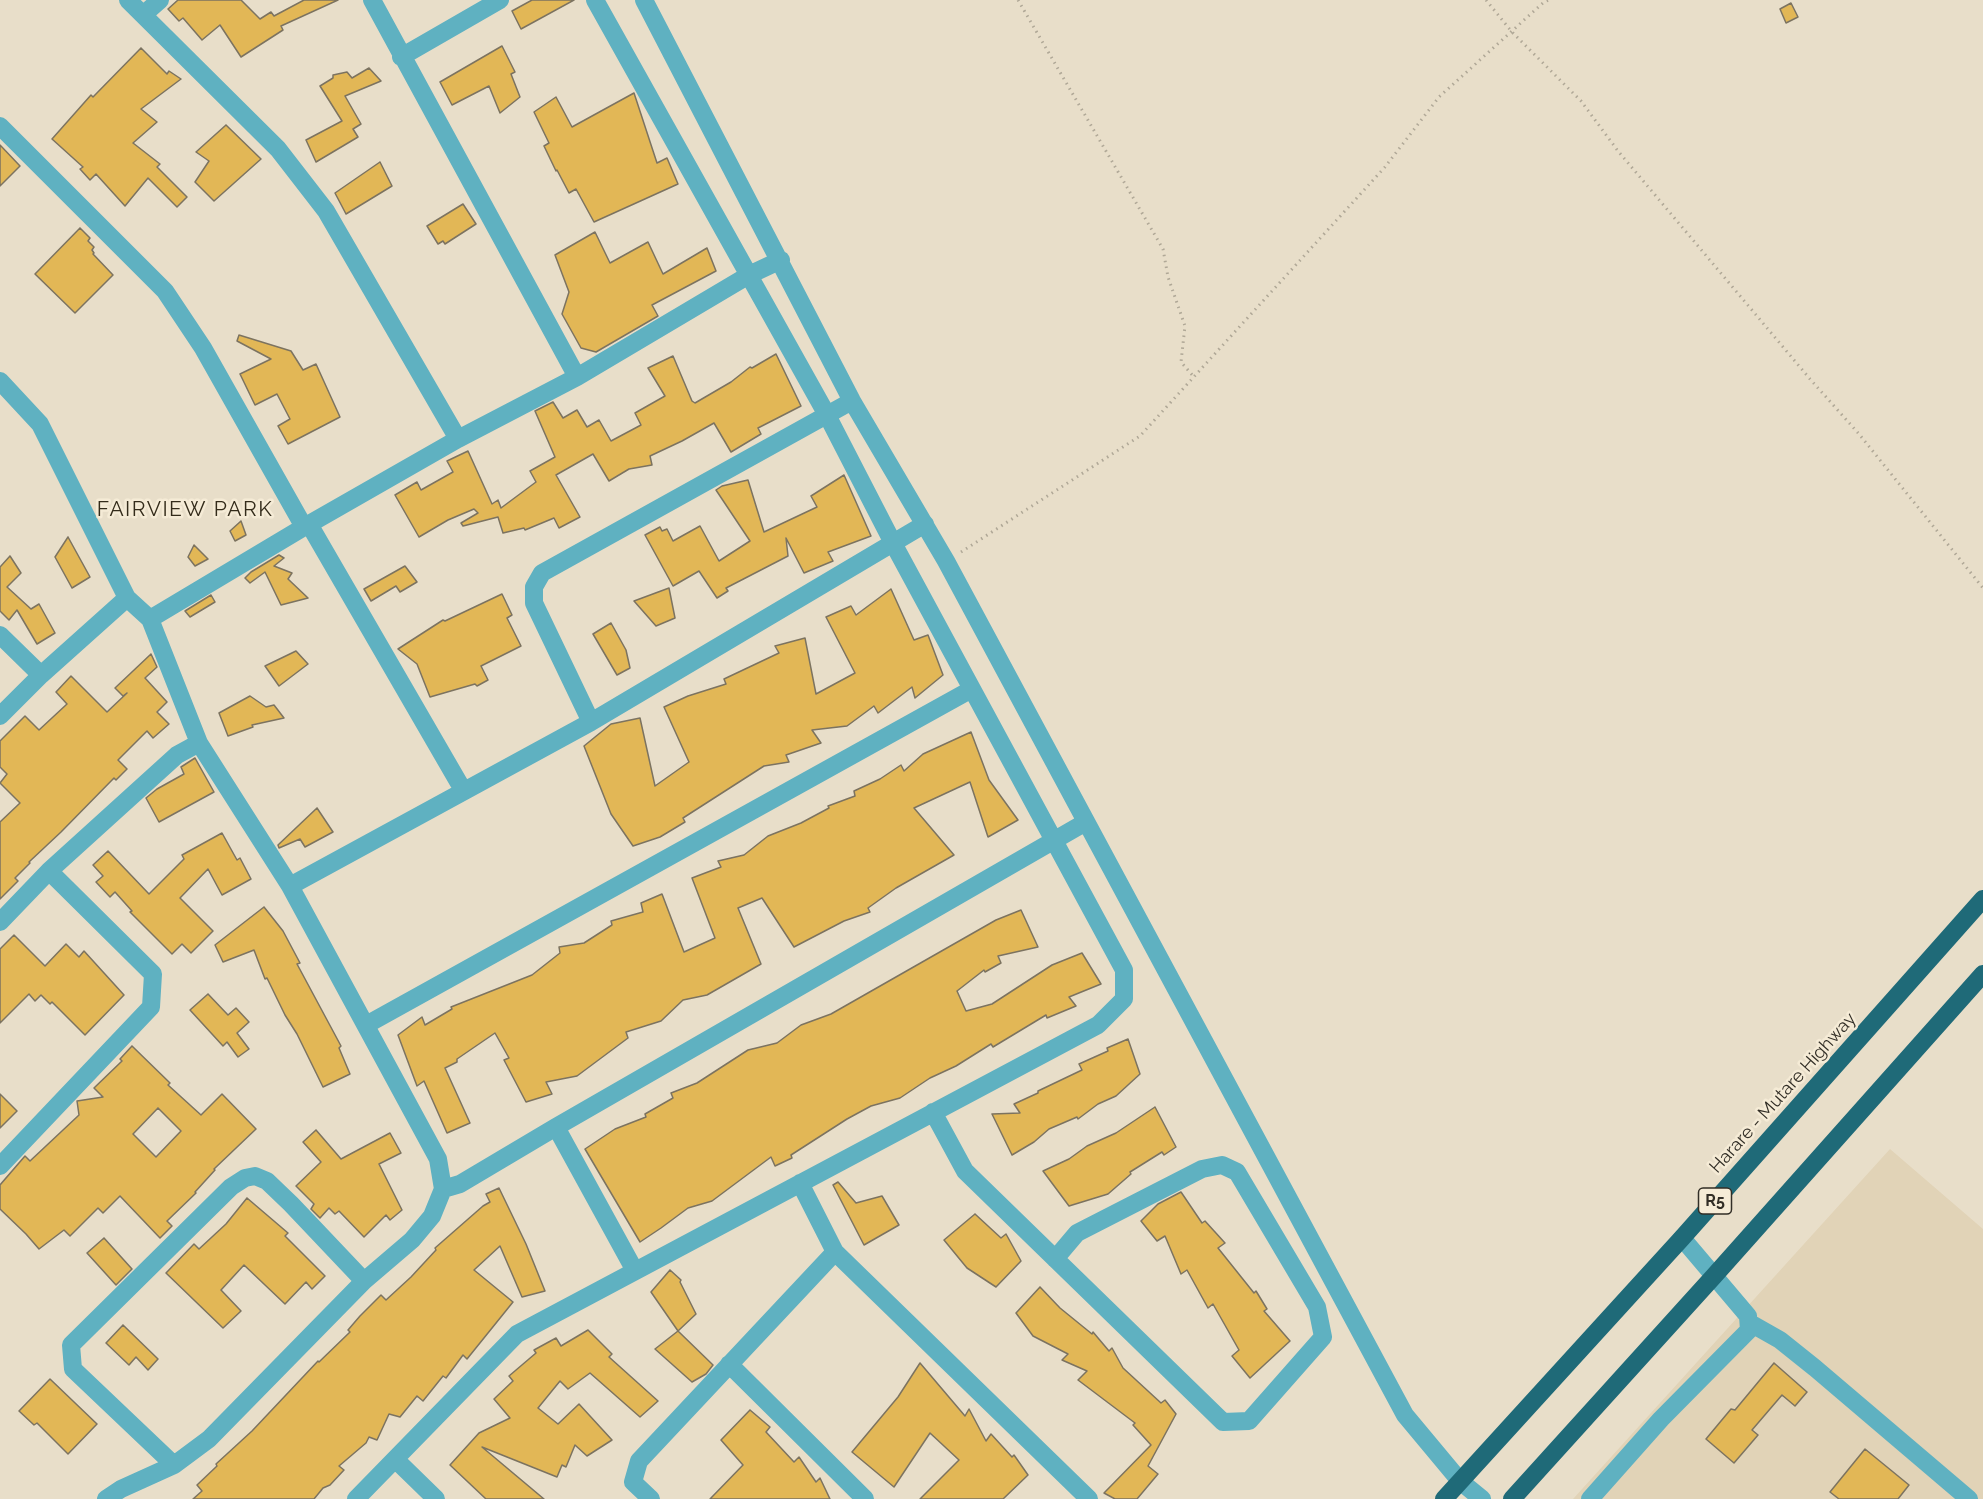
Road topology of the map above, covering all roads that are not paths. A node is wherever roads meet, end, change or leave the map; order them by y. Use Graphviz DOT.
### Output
graph roads {
  1 [pos="128,0"];
  2 [pos="160,0"];
  3 [pos="372,0"];
  4 [pos="501,0"];
  5 [pos="595,0"];
  6 [pos="644,0"];
  7 [pos="143,15"];
  8 [pos="401,57"];
  9 [pos="0,126"];
  10 [pos="781,260"];
  11 [pos="749,275"];
  12 [pos="577,377"];
  13 [pos="0,381"];
  14 [pos="852,401"];
  15 [pos="827,415"];
  16 [pos="458,439"];
  17 [pos="925,524"];
  18 [pos="307,525"];
  19 [pos="893,543"];
  20 [pos="127,598"];
  21 [pos="150,619"];
  22 [pos="0,635"];
  23 [pos="41,675"];
  24 [pos="972,689"];
  25 [pos="0,716"];
  26 [pos="591,722"];
  27 [pos="200,743"];
  28 [pos="463,790"];
  29 [pos="1086,822"];
  30 [pos="1054,841"];
  31 [pos="49,871"];
  32 [pos="290,886"];
  33 [pos="1983,899"];
  34 [pos="0,922"];
  35 [pos="1983,974"];
  36 [pos="366,1025"];
  37 [pos="933,1112"];
  38 [pos="556,1127"];
  39 [pos="0,1166"];
  40 [pos="800,1183"];
  41 [pos="443,1189"];
  42 [pos="1682,1238"];
  43 [pos="835,1252"];
  44 [pos="1055,1259"];
  45 [pos="635,1271"];
  46 [pos="1714,1276"];
  47 [pos="364,1281"];
  48 [pos="1750,1323"];
  49 [pos="729,1364"];
  50 [pos="395,1459"];
  51 [pos="174,1465"];
  52 [pos="1460,1481"];
  53 [pos="106,1499"];
  54 [pos="356,1499"];
  55 [pos="436,1499"];
  56 [pos="651,1499"];
  57 [pos="865,1499"];
  58 [pos="1089,1499"];
  59 [pos="1444,1499"];
  60 [pos="1482,1499"];
  61 [pos="1512,1499"];
  62 [pos="1590,1499"];
  63 [pos="1969,1499"];
  1 -- 7 [label="street"];
  2 -- 7 [label="street"];
  3 -- 8 [label="street"];
  4 -- 8 [label="street"];
  5 -- 11 [label="street"];
  6 -- 10 [label="street"];
  7 -- 16 [label="street"];
  8 -- 12 [label="street"];
  9 -- 18 [label="street"];
  10 -- 11 [label="street"];
  10 -- 14 [label="street"];
  11 -- 12 [label="street"];
  11 -- 15 [label="street"];
  12 -- 16 [label="street"];
  13 -- 20 [label="street"];
  14 -- 15 [label="street"];
  14 -- 17 [label="street"];
  15 -- 19 [label="street"];
  15 -- 26 [label="street"];
  16 -- 18 [label="street"];
  17 -- 19 [label="street"];
  17 -- 29 [label="street"];
  18 -- 21 [label="street"];
  18 -- 28 [label="street"];
  19 -- 24 [label="street"];
  19 -- 26 [label="street"];
  20 -- 21 [label="street"];
  20 -- 23 [label="street"];
  21 -- 27 [label="street"];
  22 -- 23 [label="street"];
  23 -- 25 [label="street"];
  24 -- 30 [label="street"];
  24 -- 36 [label="street"];
  26 -- 28 [label="street"];
  27 -- 31 [label="street"];
  27 -- 32 [label="street"];
  28 -- 32 [label="street"];
  29 -- 30 [label="street"];
  29 -- 52 [label="street"];
  30 -- 37 [label="street"];
  30 -- 38 [label="street"];
  31 -- 34 [label="street"];
  31 -- 39 [label="street"];
  32 -- 36 [label="street"];
  33 -- 42 [label="highway, Harare - Mutare Highway / R5"];
  35 -- 46 [label="highway"];
  36 -- 41 [label="street"];
  37 -- 40 [label="street"];
  37 -- 44 [label="street"];
  38 -- 41 [label="street"];
  38 -- 45 [label="street"];
  40 -- 43 [label="street"];
  40 -- 45 [label="street"];
  41 -- 47 [label="street"];
  42 -- 46 [label="street"];
  42 -- 52 [label="highway, Harare - Mutare Highway / R5"];
  43 -- 49 [label="street"];
  43 -- 58 [label="street"];
  44 -- 44 [label="street"];
  45 -- 50 [label="street"];
  46 -- 48 [label="street"];
  46 -- 61 [label="highway"];
  47 -- 51 [label="street"];
  47 -- 51 [label="street"];
  48 -- 62 [label="street"];
  48 -- 63 [label="street"];
  49 -- 56 [label="street"];
  49 -- 57 [label="street"];
  50 -- 54 [label="street"];
  50 -- 55 [label="street"];
  51 -- 53 [label="street"];
  52 -- 59 [label="highway, Harare - Mutare Highway / R5"];
  52 -- 60 [label="street"];
}
